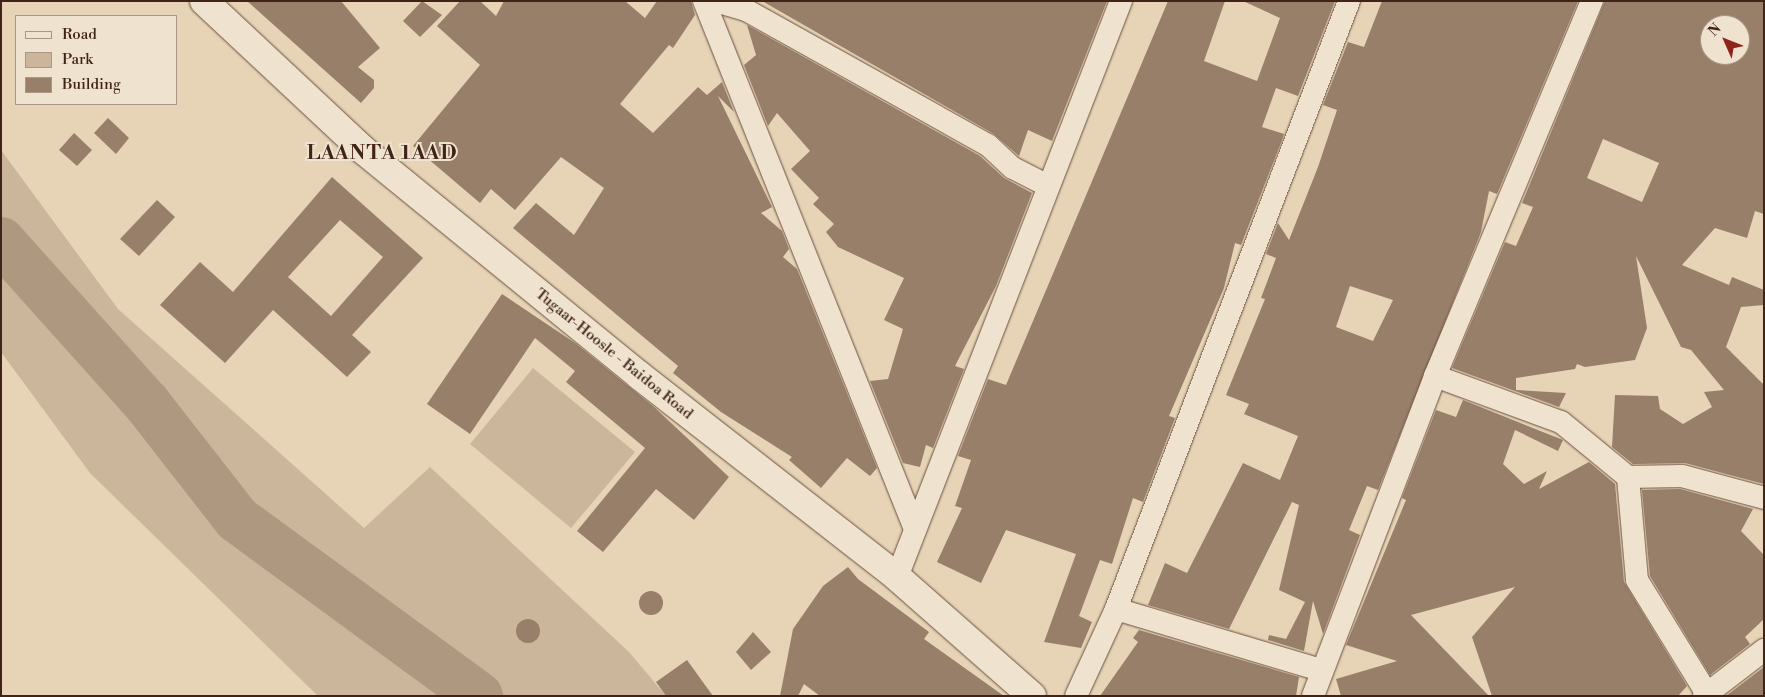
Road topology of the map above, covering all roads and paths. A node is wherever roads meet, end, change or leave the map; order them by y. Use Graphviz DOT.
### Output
graph roads {
  1 [pos="204,1"];
  2 [pos="704,1"];
  3 [pos="715,1"];
  4 [pos="1120,1"];
  5 [pos="1350,1"];
  6 [pos="1592,1"];
  7 [pos="1048,186"];
  8 [pos="1434,376"];
  9 [pos="1628,477"];
  10 [pos="1764,498"];
  11 [pos="915,529"];
  12 [pos="897,577"];
  13 [pos="1116,609"];
  14 [pos="1764,650"];
  15 [pos="1321,670"];
  16 [pos="1705,695"];
  17 [pos="1032,696"];
  18 [pos="1076,696"];
  19 [pos="1313,696"];
  1 -- 12 [label="main road, Tugaar-Hoosle - Baidoa Road"];
  2 -- 11 [label="street"];
  3 -- 7 [label="street"];
  4 -- 7 [label="street"];
  5 -- 13 [label="street"];
  6 -- 8 [label="street"];
  7 -- 11 [label="street"];
  8 -- 9 [label="street"];
  8 -- 15 [label="street"];
  9 -- 10 [label="street"];
  9 -- 16 [label="street"];
  11 -- 12 [label="street"];
  12 -- 17 [label="main road, Tugaar-Hoosle - Baidoa Road"];
  13 -- 15 [label="street"];
  13 -- 18 [label="street"];
  14 -- 16 [label="street"];
  15 -- 19 [label="street"];
}
